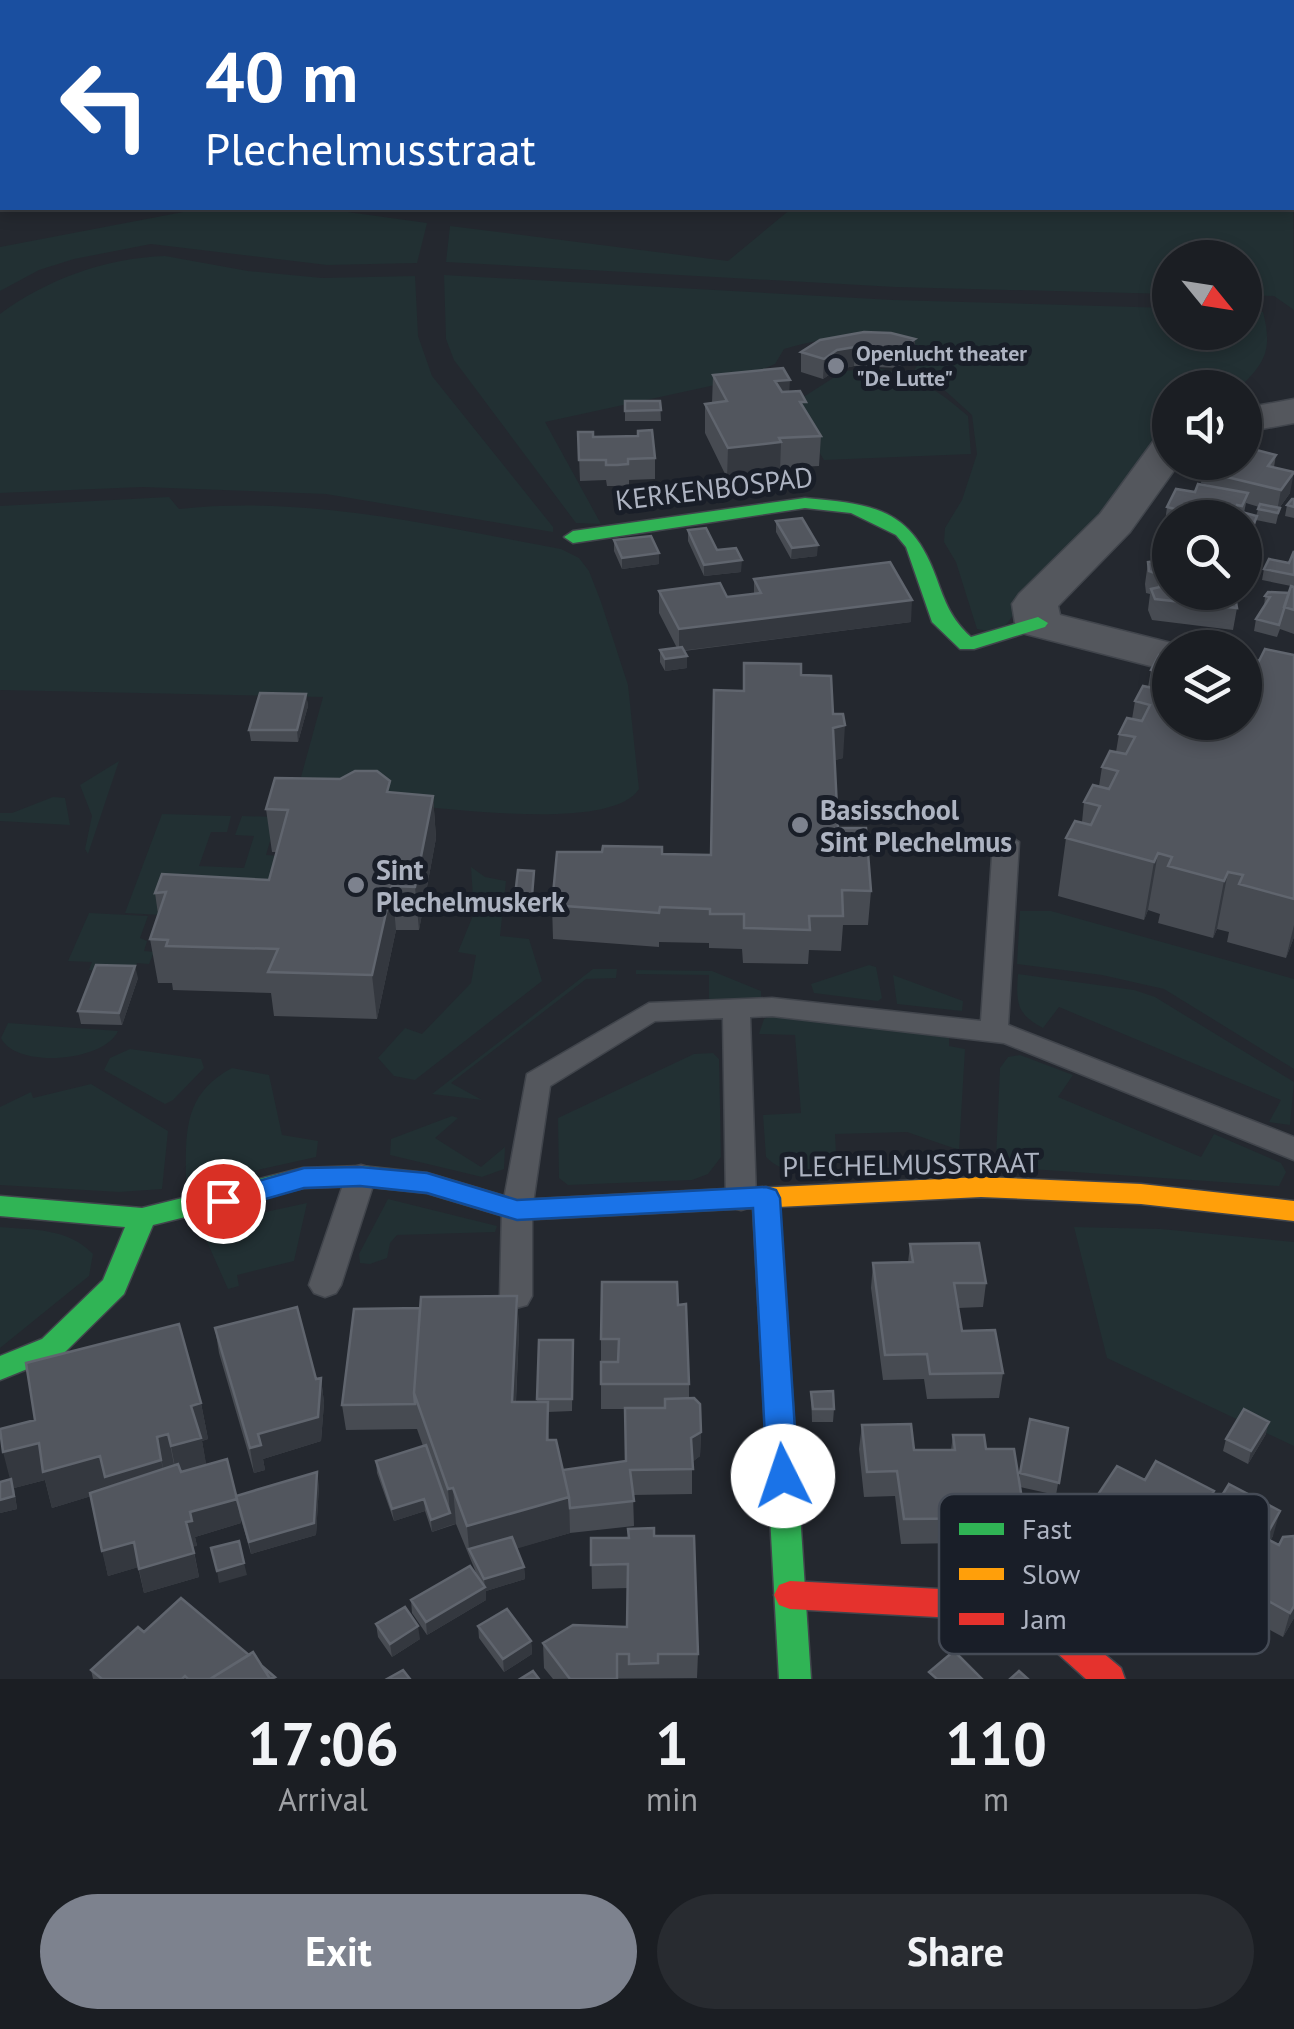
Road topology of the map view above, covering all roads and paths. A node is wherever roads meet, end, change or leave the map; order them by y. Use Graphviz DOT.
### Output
graph roads {
  1 [pos="1294,411"];
  2 [pos="1262,417"];
  3 [pos="1152,472"];
  4 [pos="573,537"];
  5 [pos="1038,623"];
  6 [pos="1152,652"];
  7 [pos="1006,842"];
  8 [pos="736,1009"];
  9 [pos="994,1032"];
  10 [pos="1294,1149"];
  11 [pos="360,1176"];
  12 [pos="754,1198"];
  13 [pos="0,1206"];
  14 [pos="517,1210"];
  15 [pos="1294,1211"];
  16 [pos="142,1218"];
  17 [pos="325,1285"];
  18 [pos="516,1296"];
  19 [pos="0,1368"];
  20 [pos="790,1596"];
  21 [pos="939,1603"];
  22 [pos="1080,1654"];
  23 [pos="795,1679"];
  24 [pos="1109,1679"];
  1 -- 2 [label="street"];
  3 -- 5 [label="street"];
  4 -- 5 [label="street, KERKENBOSPAD"];
  5 -- 6 [label="street"];
  7 -- 9 [label="lane"];
  8 -- 9 [label="lane"];
  8 -- 12 [label="lane"];
  8 -- 14 [label="lane"];
  9 -- 10 [label="lane"];
  11 -- 14 [label="street, PLECHELMUSSTRAAT"];
  11 -- 16 [label="street, PLECHELMUSSTRAAT"];
  11 -- 17 [label="lane"];
  12 -- 14 [label="street, PLECHELMUSSTRAAT"];
  12 -- 15 [label="street, PLECHELMUSSTRAAT"];
  12 -- 20 [label="street"];
  13 -- 16 [label="street, PLECHELMUSSTRAAT"];
  14 -- 18 [label="lane"];
  16 -- 19 [label="street"];
  20 -- 21 [label="street"];
  20 -- 23 [label="street"];
  22 -- 24 [label="street"];
}
